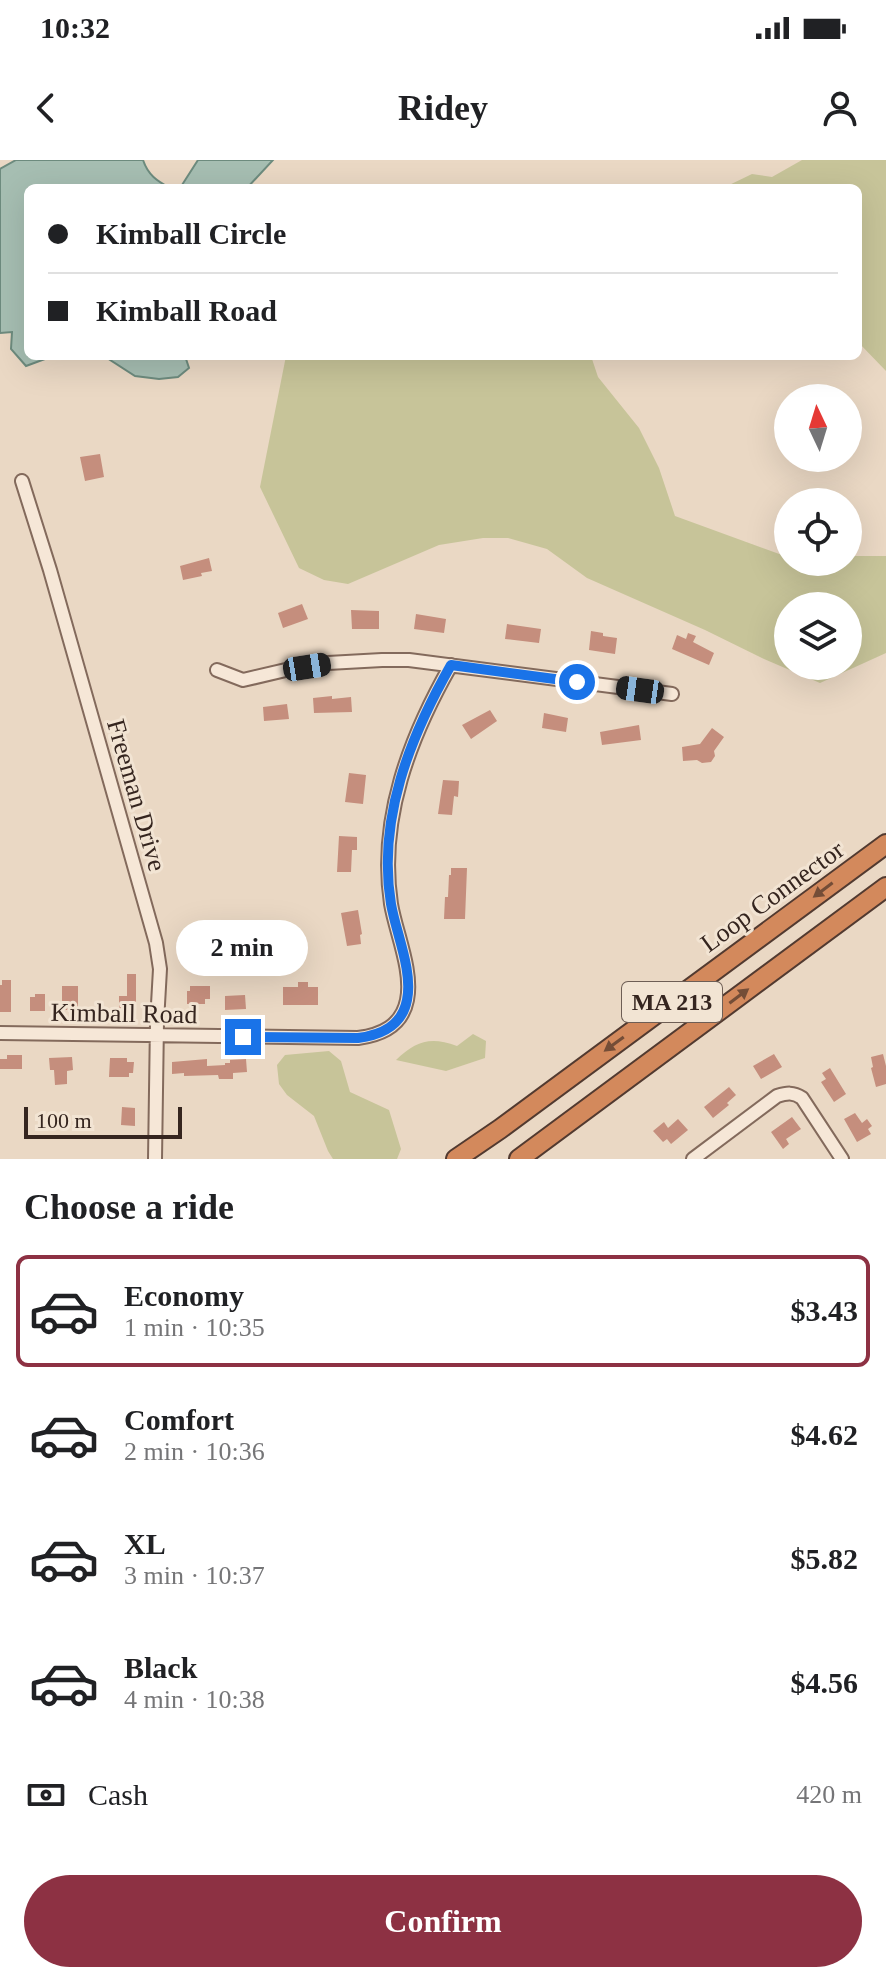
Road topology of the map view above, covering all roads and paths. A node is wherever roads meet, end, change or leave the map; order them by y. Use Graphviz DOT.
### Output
graph roads {
  1 [pos="22,481"];
  2 [pos="451,665"];
  3 [pos="217,670"];
  4 [pos="672,694"];
  5 [pos="886,844"];
  6 [pos="886,887"];
  7 [pos="0,1033"];
  8 [pos="157,1036"];
  9 [pos="155,1159"];
  10 [pos="456,1159"];
  11 [pos="519,1159"];
  12 [pos="693,1159"];
  13 [pos="842,1159"];
  1 -- 8 [label="street, Freeman Drive"];
  2 -- 3 [label="street"];
  2 -- 4 [label="street"];
  2 -- 8 [label="street, Kimball Road"];
  5 -- 10 [label="highway, Loop Connector / MA 213, one-way"];
  11 -- 6 [label="highway, MA 213, one-way"];
  7 -- 8 [label="street, Kimball Road"];
  8 -- 9 [label="street, Freeman Drive"];
  12 -- 13 [label="street"];
}
